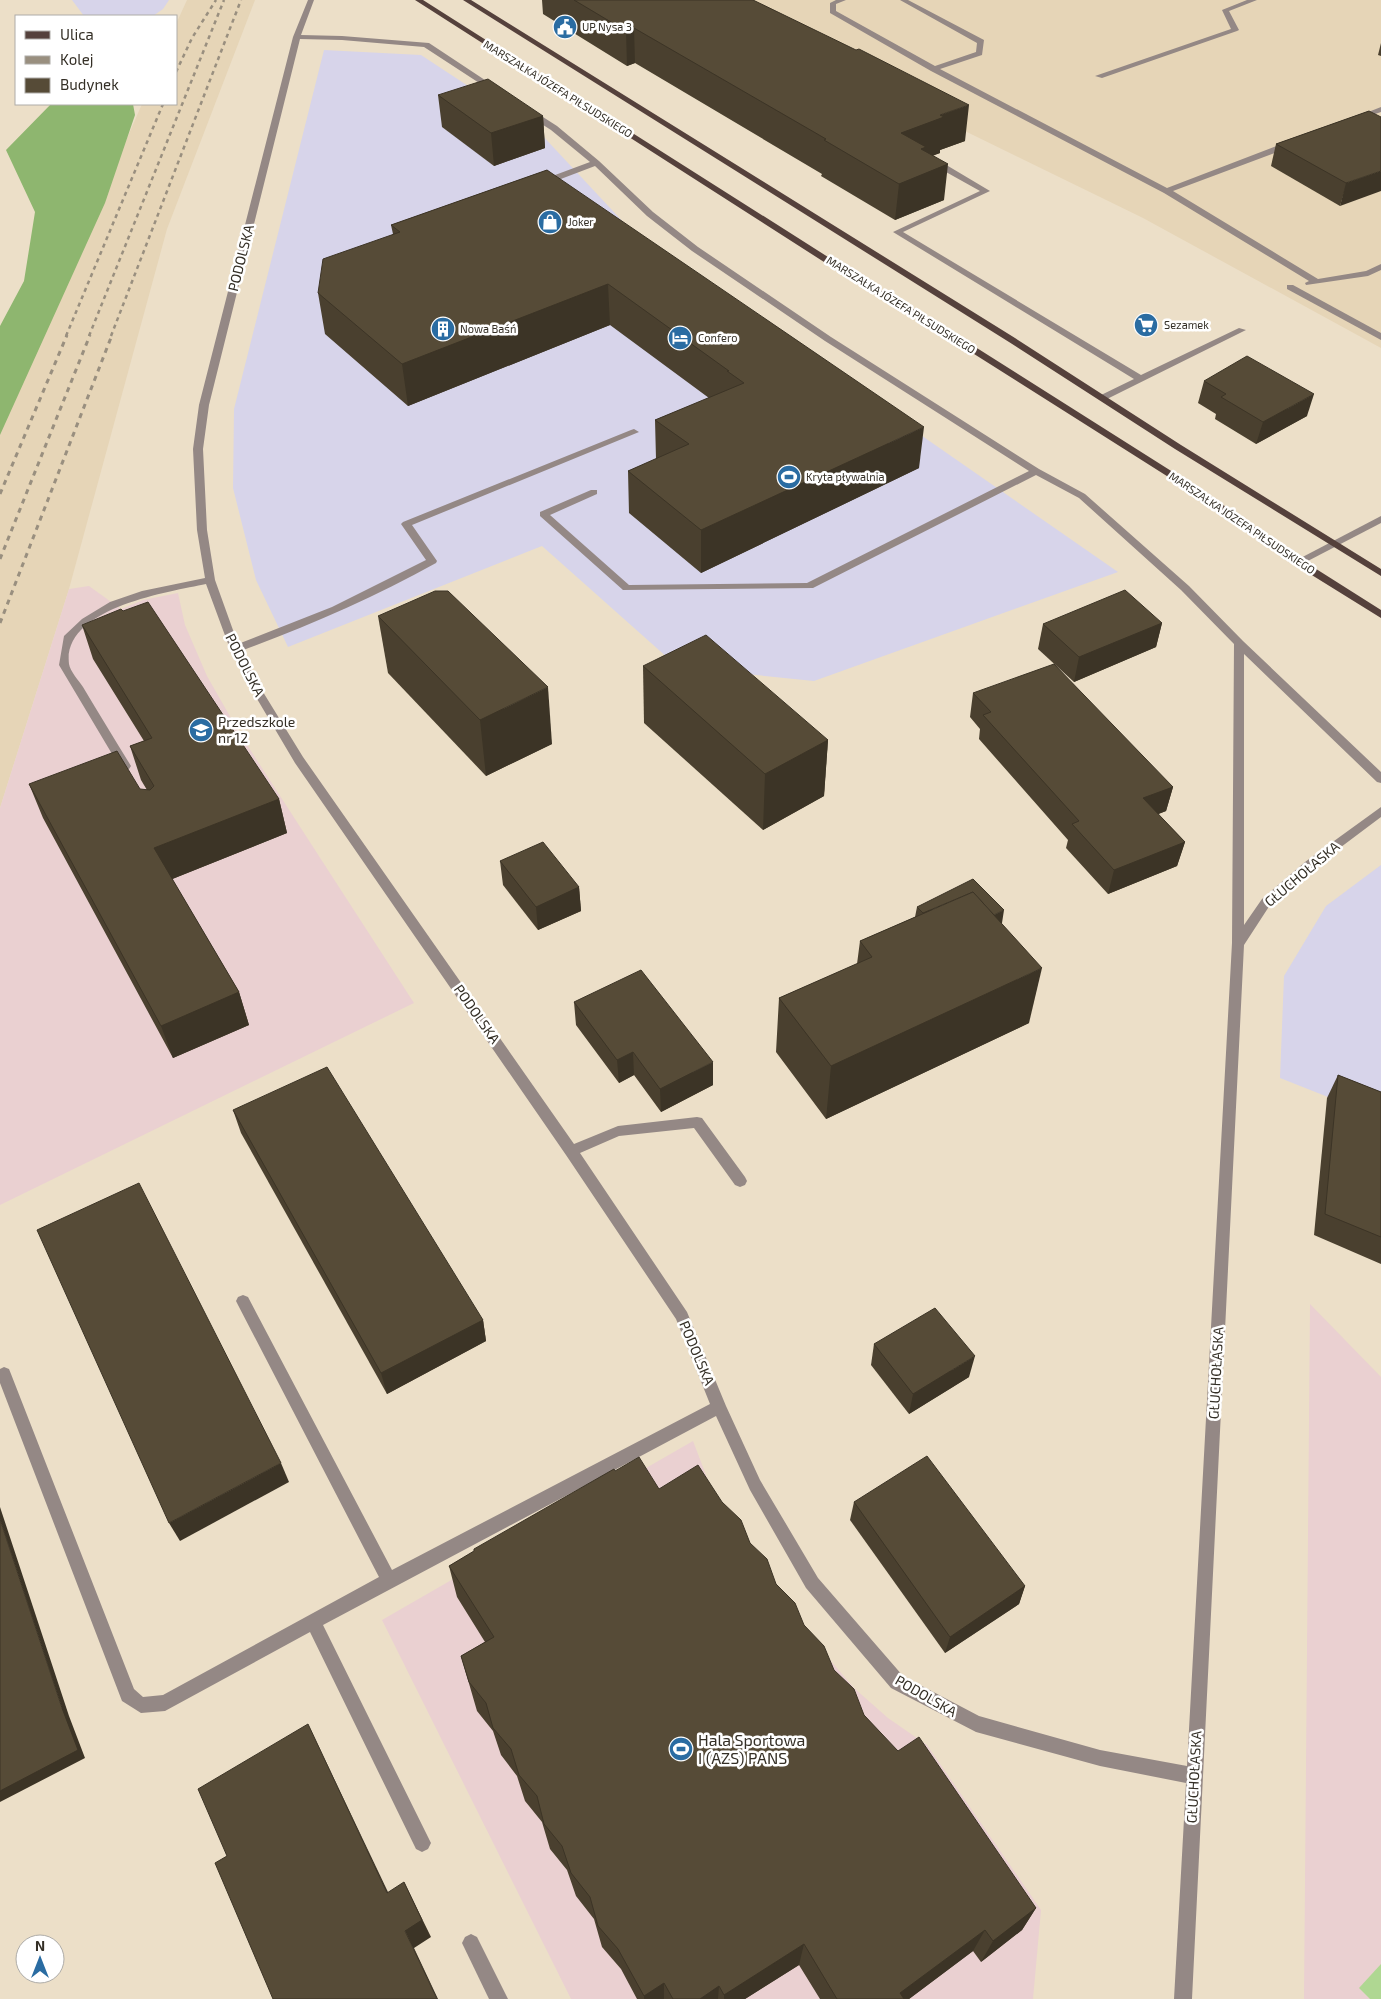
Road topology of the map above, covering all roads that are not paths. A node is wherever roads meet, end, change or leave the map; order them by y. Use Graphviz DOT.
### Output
graph roads {
  1 [pos="311,0"];
  2 [pos="418,0"];
  3 [pos="466,0"];
  4 [pos="842,0"];
  5 [pos="903,0"];
  6 [pos="1254,0"];
  7 [pos="297,37"];
  8 [pos="934,68"];
  9 [pos="1099,76"];
  10 [pos="506,97"];
  11 [pos="522,108"];
  12 [pos="1379,111"];
  13 [pos="1349,121"];
  14 [pos="1294,142"];
  15 [pos="596,163"];
  16 [pos="940,165"];
  17 [pos="530,189"];
  18 [pos="1167,191"];
  19 [pos="1381,267"];
  20 [pos="1368,273"];
  21 [pos="1381,280"];
  22 [pos="1317,282"];
  23 [pos="1242,330"];
  24 [pos="1381,337"];
  25 [pos="1141,379"];
  26 [pos="1102,398"];
  27 [pos="634,432"];
  28 [pos="1036,471"];
  29 [pos="594,492"];
  30 [pos="1381,519"];
  31 [pos="1333,544"];
  32 [pos="1298,562"];
  33 [pos="1381,573"];
  34 [pos="210,580"];
  35 [pos="1381,615"];
  36 [pos="1239,643"];
  37 [pos="235,649"];
  38 [pos="132,779"];
  39 [pos="1381,779"];
  40 [pos="1381,810"];
  41 [pos="1238,944"];
  42 [pos="572,1151"];
  43 [pos="740,1182"];
  44 [pos="243,1301"];
  45 [pos="4,1374"];
  46 [pos="719,1407"];
  47 [pos="389,1580"];
  48 [pos="313,1622"];
  49 [pos="1194,1776"];
  50 [pos="422,1844"];
  51 [pos="471,1943"];
  52 [pos="499,1999"];
  53 [pos="1183,1999"];
  1 -- 7 [label="street, PODOLSKA"];
  2 -- 32 [label="main road, MARSZAŁKA JÓZEFA PIŁSUDSKIEGO"];
  3 -- 26 [label="main road, MARSZAŁKA JÓZEFA PIŁSUDSKIEGO"];
  4 -- 8 [label="street"];
  5 -- 8 [label="street"];
  6 -- 9 [label="street"];
  7 -- 10 [label="street"];
  7 -- 34 [label="street, PODOLSKA"];
  8 -- 18 [label="street"];
  11 -- 15 [label="street"];
  12 -- 13 [label="street"];
  14 -- 18 [label="street"];
  15 -- 17 [label="street"];
  15 -- 28 [label="street"];
  16 -- 25 [label="street"];
  18 -- 22 [label="street"];
  19 -- 20 [label="street"];
  20 -- 21 [label="street"];
  20 -- 22 [label="street"];
  22 -- 24 [label="street"];
  23 -- 25 [label="street"];
  25 -- 26 [label="street"];
  26 -- 31 [label="main road, MARSZAŁKA JÓZEFA PIŁSUDSKIEGO"];
  27 -- 37 [label="street"];
  28 -- 29 [label="street"];
  28 -- 36 [label="street"];
  30 -- 31 [label="street"];
  31 -- 32 [label="street"];
  31 -- 33 [label="main road, MARSZAŁKA JÓZEFA PIŁSUDSKIEGO"];
  32 -- 35 [label="main road, MARSZAŁKA JÓZEFA PIŁSUDSKIEGO"];
  34 -- 37 [label="street, PODOLSKA"];
  34 -- 38 [label="street"];
  36 -- 39 [label="street"];
  36 -- 41 [label="street"];
  37 -- 42 [label="street, PODOLSKA"];
  40 -- 41 [label="street, GŁUCHOŁASKA"];
  41 -- 49 [label="street, GŁUCHOŁASKA"];
  42 -- 43 [label="street"];
  42 -- 46 [label="street, PODOLSKA"];
  44 -- 47 [label="street"];
  45 -- 48 [label="street"];
  46 -- 47 [label="street"];
  46 -- 49 [label="street, PODOLSKA"];
  47 -- 48 [label="street"];
  48 -- 50 [label="street"];
  49 -- 53 [label="street, GŁUCHOŁASKA"];
  51 -- 52 [label="street"];
}
